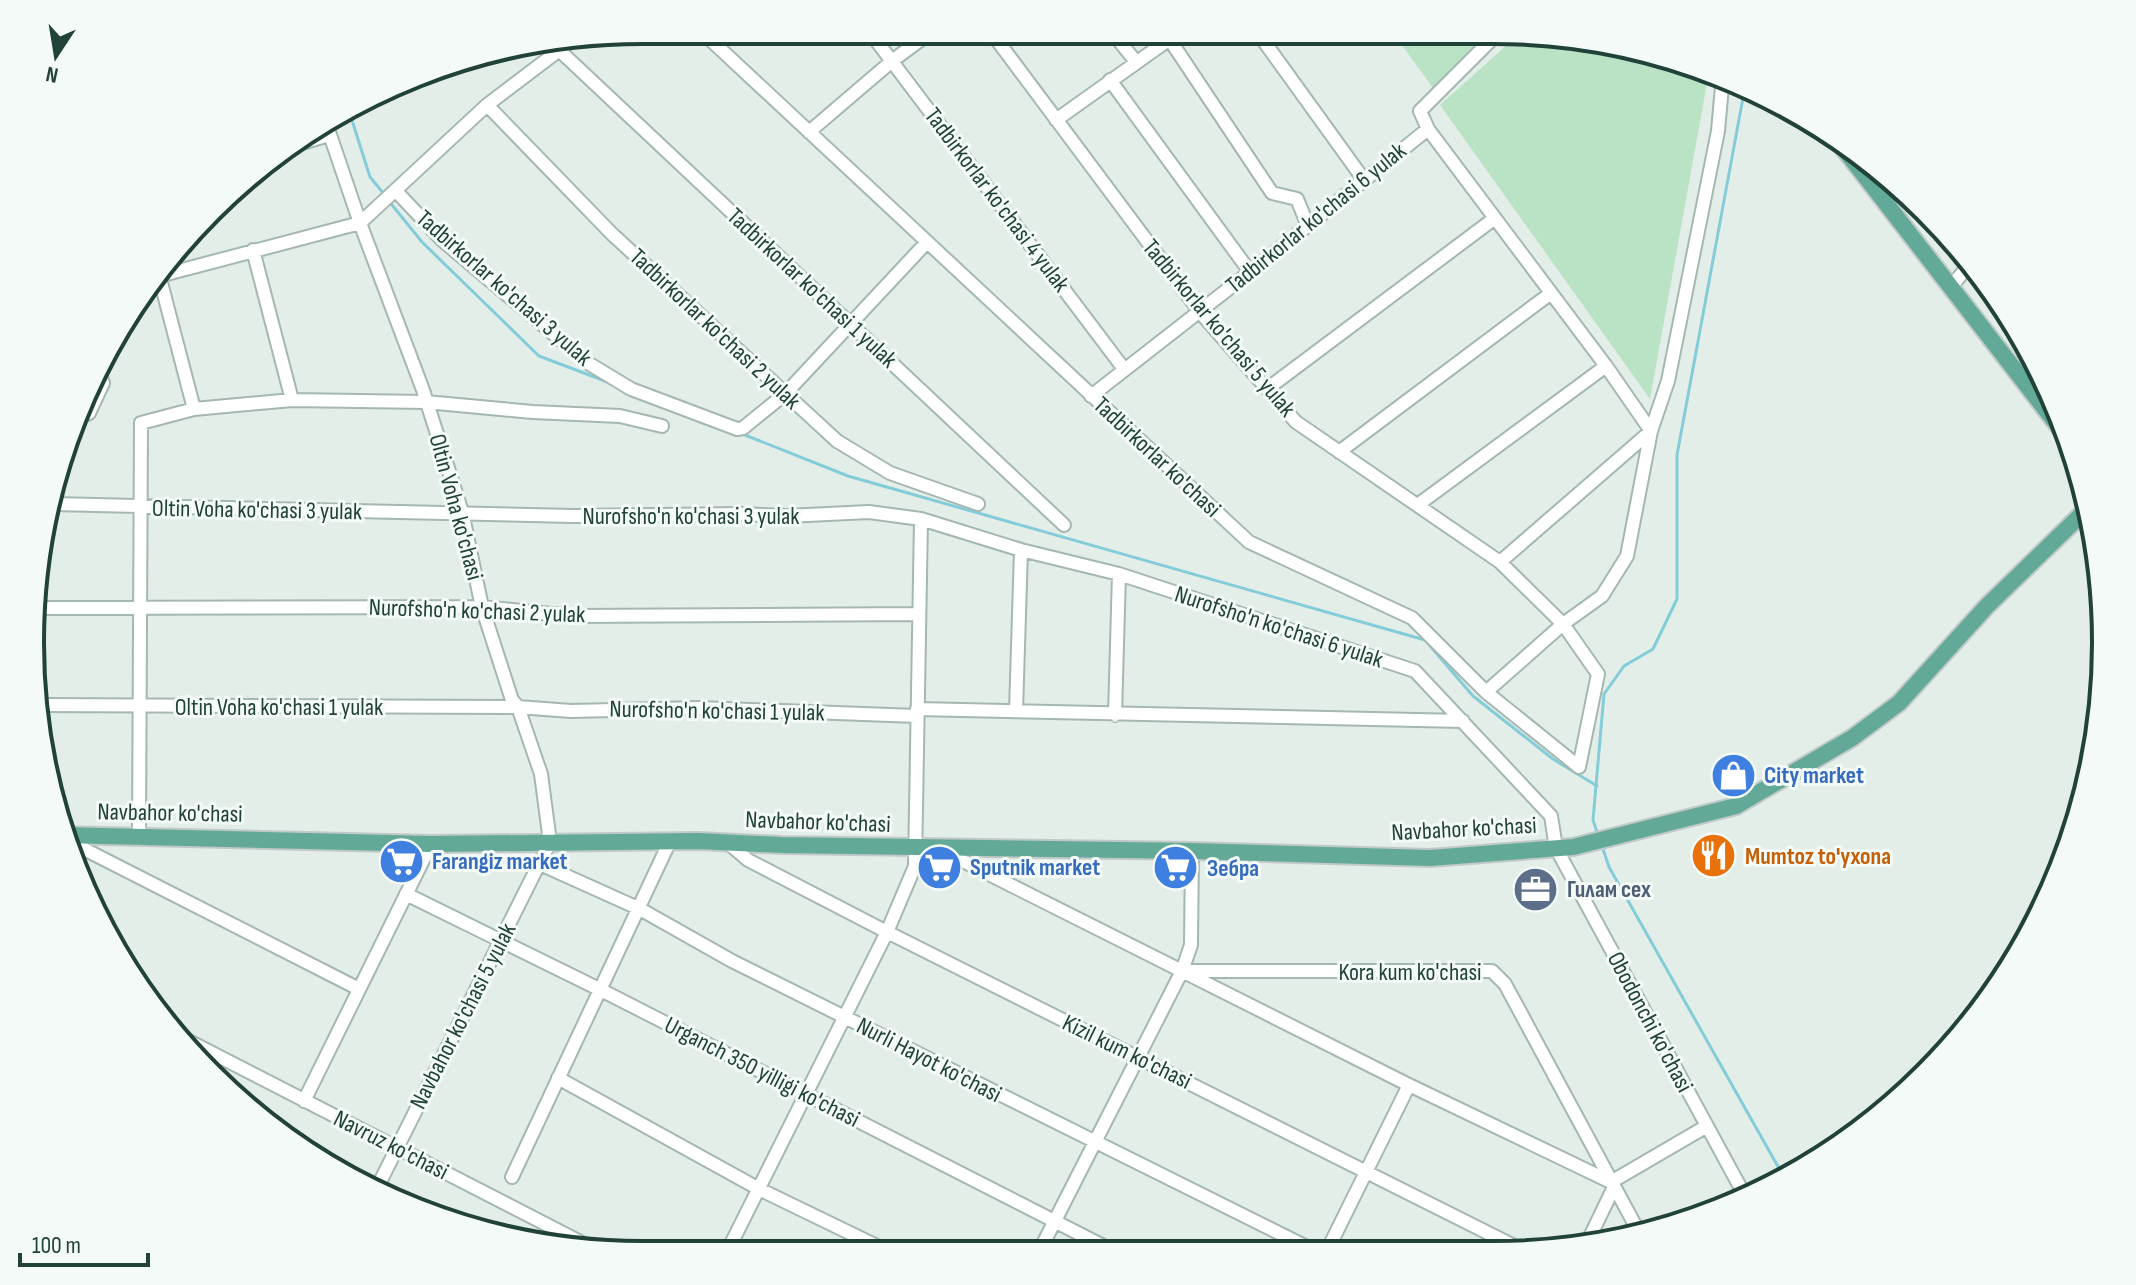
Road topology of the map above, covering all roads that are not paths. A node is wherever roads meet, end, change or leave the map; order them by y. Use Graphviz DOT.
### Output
graph roads {
  1 [pos="715,44"];
  2 [pos="879,44"];
  3 [pos="915,44"];
  4 [pos="1000,44"];
  5 [pos="1122,44"];
  6 [pos="1162,44"];
  7 [pos="1179,44"];
  8 [pos="1266,44"];
  9 [pos="1487,44"];
  10 [pos="568,49"];
  11 [pos="560,50"];
  12 [pos="892,61"];
  13 [pos="1136,62"];
  14 [pos="1110,80"];
  15 [pos="1722,90"];
  16 [pos="487,105"];
  17 [pos="1056,120"];
  18 [pos="1428,129"];
  19 [pos="809,132"];
  20 [pos="329,133"];
  21 [pos="1861,171"];
  22 [pos="1364,180"];
  23 [pos="389,197"];
  24 [pos="1495,218"];
  25 [pos="360,223"];
  26 [pos="1308,226"];
  27 [pos="927,242"];
  28 [pos="253,250"];
  29 [pos="174,271"];
  30 [pos="1250,272"];
  31 [pos="1963,272"];
  32 [pos="162,286"];
  33 [pos="1952,286"];
  34 [pos="1551,293"];
  35 [pos="1200,312"];
  36 [pos="850,324"];
  37 [pos="1606,366"];
  38 [pos="1124,369"];
  39 [pos="2028,374"];
  40 [pos="2024,380"];
  41 [pos="1267,389"];
  42 [pos="785,394"];
  43 [pos="1091,396"];
  44 [pos="292,400"];
  45 [pos="426,402"];
  46 [pos="2042,403"];
  47 [pos="194,409"];
  48 [pos="662,426"];
  49 [pos="1651,431"];
  50 [pos="1339,452"];
  51 [pos="61,504"];
  52 [pos="978,504"];
  53 [pos="1419,504"];
  54 [pos="139,508"];
  55 [pos="462,512"];
  56 [pos="2078,517"];
  57 [pos="921,519"];
  58 [pos="1064,525"];
  59 [pos="1021,550"];
  60 [pos="1500,562"];
  61 [pos="1119,574"];
  62 [pos="482,607"];
  63 [pos="45,608"];
  64 [pos="139,609"];
  65 [pos="919,614"];
  66 [pos="1563,624"];
  67 [pos="1598,674"];
  68 [pos="1486,692"];
  69 [pos="47,705"];
  70 [pos="140,707"];
  71 [pos="518,707"];
  72 [pos="1016,711"];
  73 [pos="917,712"];
  74 [pos="1115,715"];
  75 [pos="1463,721"];
  76 [pos="76,835"];
  77 [pos="139,836"];
  78 [pos="670,841"];
  79 [pos="550,842"];
  80 [pos="728,843"];
  81 [pos="431,844"];
  82 [pos="80,847"];
  83 [pos="1564,847"];
  84 [pos="915,849"];
  85 [pos="939,849"];
  86 [pos="1192,851"];
  87 [pos="540,864"];
  88 [pos="406,894"];
  89 [pos="640,909"];
  90 [pos="887,932"];
  91 [pos="501,939"];
  92 [pos="1182,971"];
  93 [pos="359,989"];
  94 [pos="601,990"];
  95 [pos="845,1018"];
  96 [pos="203,1049"];
  97 [pos="1138,1057"];
  98 [pos="558,1078"];
  99 [pos="1409,1085"];
  100 [pos="807,1095"];
  101 [pos="304,1101"];
  102 [pos="1707,1126"];
  103 [pos="1095,1143"];
  104 [pos="397,1148"];
  105 [pos="1367,1171"];
  106 [pos="512,1177"];
  107 [pos="381,1180"];
  108 [pos="1613,1184"];
  109 [pos="1740,1187"];
  110 [pos="761,1190"];
  111 [pos="1055,1221"];
  112 [pos="1634,1224"];
  113 [pos="1592,1232"];
  114 [pos="570,1237"];
  115 [pos="733,1241"];
  116 [pos="866,1241"];
  117 [pos="1045,1241"];
  118 [pos="1094,1241"];
  119 [pos="1295,1241"];
  120 [pos="1332,1241"];
  121 [pos="1504,1241"];
  1 -- 19 [label="street, Tadbirkorlar ko'chasi"];
  2 -- 12 [label="street, Tadbirkorlar ko'chasi 4 yulak"];
  3 -- 12 [label="street"];
  4 -- 17 [label="street, Tadbirkorlar ko'chasi 5 yulak"];
  5 -- 13 [label="street"];
  6 -- 13 [label="street"];
  7 -- 26 [label="street"];
  8 -- 22 [label="street"];
  9 -- 18 [label="street"];
  10 -- 36 [label="street, Tadbirkorlar ko'chasi 1 yulak"];
  11 -- 16 [label="street"];
  12 -- 19 [label="street"];
  12 -- 38 [label="street, Tadbirkorlar ko'chasi 4 yulak"];
  13 -- 14 [label="street"];
  14 -- 17 [label="street"];
  14 -- 30 [label="street"];
  15 -- 49 [label="street"];
  16 -- 23 [label="street"];
  16 -- 42 [label="street, Tadbirkorlar ko'chasi 2 yulak"];
  17 -- 35 [label="street, Tadbirkorlar ko'chasi 5 yulak"];
  18 -- 22 [label="street, Tadbirkorlar ko'chasi 6 yulak"];
  18 -- 24 [label="street"];
  19 -- 27 [label="street, Tadbirkorlar ko'chasi"];
  20 -- 25 [label="street, Oltin Voha ko'chasi"];
  21 -- 33 [label="main road"];
  22 -- 26 [label="street, Tadbirkorlar ko'chasi 6 yulak"];
  23 -- 25 [label="street"];
  23 -- 42 [label="street, Tadbirkorlar ko'chasi 3 yulak"];
  24 -- 34 [label="street"];
  24 -- 41 [label="street"];
  25 -- 28 [label="street"];
  25 -- 45 [label="street, Oltin Voha ko'chasi"];
  26 -- 30 [label="street, Tadbirkorlar ko'chasi 6 yulak"];
  27 -- 36 [label="street"];
  27 -- 43 [label="street, Tadbirkorlar ko'chasi"];
  28 -- 29 [label="street"];
  28 -- 44 [label="street"];
  30 -- 35 [label="street, Tadbirkorlar ko'chasi 6 yulak"];
  31 -- 33 [label="street"];
  32 -- 47 [label="street"];
  33 -- 40 [label="main road"];
  34 -- 37 [label="street"];
  34 -- 50 [label="street"];
  35 -- 38 [label="street, Tadbirkorlar ko'chasi 6 yulak"];
  35 -- 41 [label="street, Tadbirkorlar ko'chasi 5 yulak"];
  36 -- 42 [label="street"];
  36 -- 58 [label="street, Tadbirkorlar ko'chasi 1 yulak"];
  37 -- 49 [label="street"];
  37 -- 53 [label="street"];
  38 -- 43 [label="street, Tadbirkorlar ko'chasi 6 yulak"];
  39 -- 40 [label="street"];
  40 -- 46 [label="main road"];
  41 -- 50 [label="street, Tadbirkorlar ko'chasi 5 yulak"];
  42 -- 52 [label="street, Tadbirkorlar ko'chasi 2 yulak"];
  43 -- 68 [label="street, Tadbirkorlar ko'chasi"];
  44 -- 45 [label="street"];
  44 -- 47 [label="street"];
  45 -- 48 [label="street"];
  45 -- 55 [label="street, Oltin Voha ko'chasi"];
  47 -- 54 [label="street"];
  49 -- 60 [label="street"];
  49 -- 66 [label="street"];
  50 -- 53 [label="street, Tadbirkorlar ko'chasi 5 yulak"];
  51 -- 54 [label="street, Oltin Voha ko'chasi 3 yulak"];
  53 -- 60 [label="street, Tadbirkorlar ko'chasi 5 yulak"];
  54 -- 55 [label="street, Oltin Voha ko'chasi 3 yulak"];
  54 -- 64 [label="street"];
  55 -- 57 [label="street, Nurofsho'n ko'chasi 3 yulak"];
  55 -- 62 [label="street, Oltin Voha ko'chasi"];
  56 -- 83 [label="main road, Navbahor ko'chasi"];
  57 -- 59 [label="street, Nurofsho'n ko'chasi 6 yulak"];
  57 -- 65 [label="street"];
  59 -- 61 [label="street, Nurofsho'n ko'chasi 6 yulak"];
  59 -- 72 [label="street"];
  60 -- 66 [label="street, Tadbirkorlar ko'chasi 5 yulak"];
  61 -- 74 [label="street"];
  61 -- 75 [label="street, Nurofsho'n ko'chasi 6 yulak"];
  62 -- 64 [label="street, Nurofsho'n ko'chasi 2 yulak"];
  62 -- 65 [label="street, Nurofsho'n ko'chasi 2 yulak"];
  62 -- 71 [label="street, Oltin Voha ko'chasi"];
  63 -- 64 [label="street, Nurofsho'n ko'chasi 2 yulak"];
  64 -- 70 [label="street"];
  65 -- 73 [label="street"];
  66 -- 67 [label="street, Tadbirkorlar ko'chasi 5 yulak"];
  66 -- 68 [label="street"];
  67 -- 68 [label="street, Tadbirkorlar ko'chasi"];
  69 -- 70 [label="street, Oltin Voha ko'chasi 1 yulak"];
  70 -- 71 [label="street, Oltin Voha ko'chasi 1 yulak"];
  70 -- 77 [label="street"];
  71 -- 73 [label="street, Nurofsho'n ko'chasi 1 yulak"];
  71 -- 79 [label="street, Oltin Voha ko'chasi"];
  72 -- 73 [label="street, Nurofsho'n ko'chasi 1 yulak"];
  72 -- 74 [label="street, Nurofsho'n ko'chasi 1 yulak"];
  73 -- 84 [label="street"];
  74 -- 75 [label="street, Nurofsho'n ko'chasi 1 yulak"];
  75 -- 83 [label="street, Nurofsho'n ko'chasi 6 yulak"];
  76 -- 77 [label="main road, Navbahor ko'chasi"];
  77 -- 81 [label="main road, Navbahor ko'chasi"];
  78 -- 79 [label="main road, Navbahor ko'chasi"];
  78 -- 80 [label="main road, Navbahor ko'chasi"];
  78 -- 89 [label="street"];
  79 -- 81 [label="main road, Navbahor ko'chasi"];
  79 -- 87 [label="street, Navbahor ko'chasi 5 yulak"];
  80 -- 84 [label="main road, Navbahor ko'chasi"];
  80 -- 90 [label="street, Kizil kum ko'chasi"];
  81 -- 88 [label="street"];
  82 -- 93 [label="street"];
  83 -- 86 [label="main road, Navbahor ko'chasi"];
  83 -- 102 [label="street, Obodonchi ko'chasi"];
  84 -- 85 [label="main road, Navbahor ko'chasi"];
  84 -- 90 [label="street"];
  85 -- 86 [label="main road, Navbahor ko'chasi"];
  85 -- 92 [label="street, Kora kum ko'chasi"];
  86 -- 92 [label="street"];
  87 -- 89 [label="street, Nurli Hayot ko'chasi"];
  87 -- 91 [label="street, Navbahor ko'chasi 5 yulak"];
  88 -- 91 [label="street, Urganch 350 yilligi ko'chasi"];
  88 -- 93 [label="street"];
  89 -- 94 [label="street"];
  89 -- 95 [label="street, Nurli Hayot ko'chasi"];
  90 -- 95 [label="street"];
  90 -- 97 [label="street, Kizil kum ko'chasi"];
  91 -- 94 [label="street, Urganch 350 yilligi ko'chasi"];
  91 -- 104 [label="street, Navbahor ko'chasi 5 yulak"];
  92 -- 97 [label="street"];
  92 -- 99 [label="street, Kora kum ko'chasi"];
  92 -- 108 [label="street, Kora kum ko'chasi"];
  93 -- 101 [label="street"];
  94 -- 98 [label="street"];
  94 -- 100 [label="street, Urganch 350 yilligi ko'chasi"];
  95 -- 100 [label="street"];
  95 -- 103 [label="street, Nurli Hayot ko'chasi"];
  96 -- 101 [label="street, Navruz ko'chasi"];
  97 -- 103 [label="street"];
  97 -- 105 [label="street, Kizil kum ko'chasi"];
  98 -- 106 [label="street"];
  98 -- 110 [label="street"];
  99 -- 105 [label="street"];
  99 -- 108 [label="street, Kora kum ko'chasi"];
  100 -- 110 [label="street"];
  100 -- 111 [label="street, Urganch 350 yilligi ko'chasi"];
  101 -- 104 [label="street, Navruz ko'chasi"];
  102 -- 108 [label="street"];
  102 -- 109 [label="street, Obodonchi ko'chasi"];
  103 -- 111 [label="street"];
  103 -- 119 [label="street, Nurli Hayot ko'chasi"];
  104 -- 107 [label="street, Navbahor ko'chasi 5 yulak"];
  104 -- 114 [label="street, Navruz ko'chasi"];
  105 -- 120 [label="street"];
  105 -- 121 [label="street, Kizil kum ko'chasi"];
  108 -- 112 [label="street, Kora kum ko'chasi"];
  108 -- 113 [label="street"];
  110 -- 115 [label="street"];
  110 -- 116 [label="street"];
  111 -- 117 [label="street"];
  111 -- 118 [label="street, Urganch 350 yilligi ko'chasi"];
}
